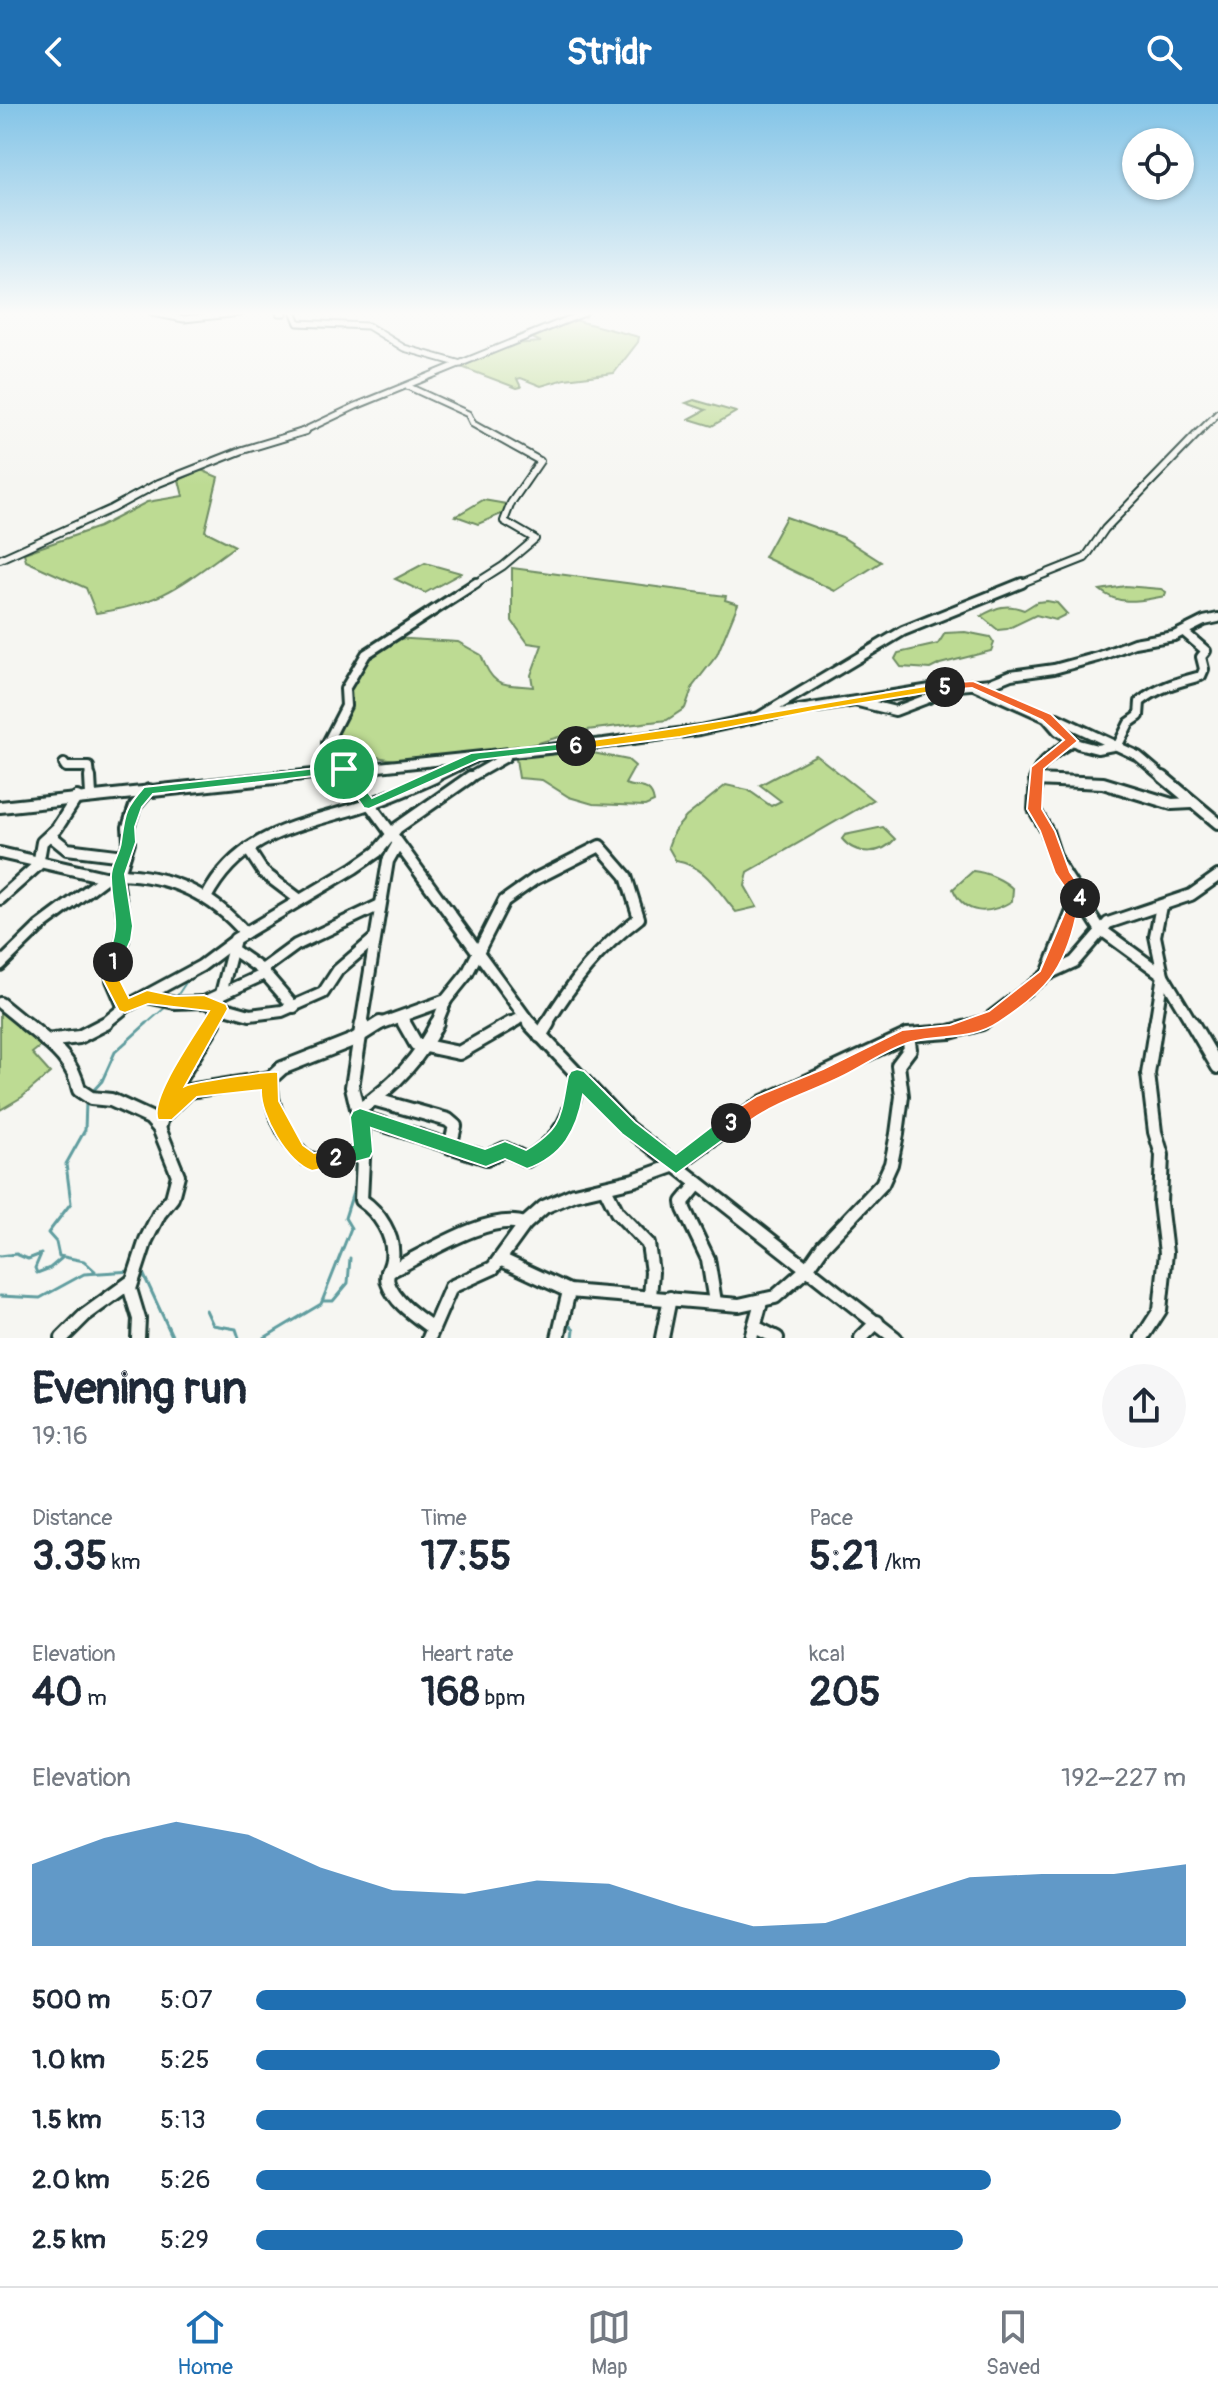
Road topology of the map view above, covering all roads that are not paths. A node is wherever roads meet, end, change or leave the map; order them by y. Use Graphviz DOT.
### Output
graph roads {
  1 [pos="447,371"];
  2 [pos="407,386"];
  3 [pos="1218,413"];
  4 [pos="0,559"];
  5 [pos="1218,618"];
  6 [pos="1184,632"];
  7 [pos="973,685"];
  8 [pos="932,688"];
  9 [pos="850,701"];
  10 [pos="759,717"];
  11 [pos="1046,717"];
  12 [pos="1072,741"];
  13 [pos="1118,745"];
  14 [pos="517,753"];
  15 [pos="476,756"];
  16 [pos="64,764"];
  17 [pos="344,769"];
  18 [pos="1035,780"];
  19 [pos="149,790"];
  20 [pos="91,795"];
  21 [pos="77,797"];
  22 [pos="1192,803"];
  23 [pos="369,804"];
  24 [pos="0,807"];
  25 [pos="1216,819"];
  26 [pos="51,836"];
  27 [pos="394,840"];
  28 [pos="248,849"];
  29 [pos="0,853"];
  30 [pos="124,856"];
  31 [pos="38,865"];
  32 [pos="1218,876"];
  33 [pos="114,877"];
  34 [pos="0,887"];
  35 [pos="206,898"];
  36 [pos="0,899"];
  37 [pos="300,900"];
  38 [pos="380,905"];
  39 [pos="1161,906"];
  40 [pos="1088,907"];
  41 [pos="1100,929"];
  42 [pos="245,933"];
  43 [pos="374,939"];
  44 [pos="232,945"];
  45 [pos="479,953"];
  46 [pos="0,965"];
  47 [pos="263,972"];
  48 [pos="1046,975"];
  49 [pos="1163,975"];
  50 [pos="224,994"];
  51 [pos="147,997"];
  52 [pos="446,1000"];
  53 [pos="204,1002"];
  54 [pos="0,1003"];
  55 [pos="125,1007"];
  56 [pos="294,1007"];
  57 [pos="220,1009"];
  58 [pos="401,1018"];
  59 [pos="517,1020"];
  60 [pos="362,1035"];
  61 [pos="908,1035"];
  62 [pos="540,1036"];
  63 [pos="46,1041"];
  64 [pos="423,1046"];
  65 [pos="1218,1067"];
  66 [pos="577,1076"];
  67 [pos="271,1078"];
  68 [pos="376,1100"];
  69 [pos="360,1113"];
  70 [pos="165,1114"];
  71 [pos="159,1128"];
  72 [pos="450,1147"];
  73 [pos="363,1152"];
  74 [pos="676,1165"];
  75 [pos="697,1185"];
  76 [pos="605,1188"];
  77 [pos="525,1224"];
  78 [pos="500,1259"];
  79 [pos="807,1269"];
  80 [pos="388,1272"];
  81 [pos="132,1281"];
  82 [pos="569,1291"];
  83 [pos="650,1297"];
  84 [pos="670,1298"];
  85 [pos="715,1302"];
  86 [pos="761,1302"];
  87 [pos="877,1322"];
  88 [pos="753,1332"];
  89 [pos="431,1333"];
  90 [pos="62,1338"];
  91 [pos="138,1338"];
  92 [pos="558,1338"];
  93 [pos="662,1338"];
  94 [pos="777,1338"];
  95 [pos="861,1338"];
  96 [pos="895,1338"];
  97 [pos="1142,1338"];
  1 -- 2 [label="street"];
  2 -- 4 [label="street"];
  2 -- 17 [label="street"];
  3 -- 10 [label="street"];
  5 -- 6 [label="street"];
  6 -- 7 [label="street"];
  6 -- 13 [label="street"];
  7 -- 8 [label="street"];
  7 -- 11 [label="street"];
  8 -- 9 [label="street"];
  8 -- 9 [label="street"];
  9 -- 10 [label="street"];
  10 -- 14 [label="street"];
  11 -- 12 [label="street"];
  11 -- 13 [label="street"];
  12 -- 13 [label="street"];
  12 -- 18 [label="street"];
  13 -- 22 [label="street"];
  14 -- 15 [label="street"];
  14 -- 27 [label="street"];
  15 -- 17 [label="street"];
  15 -- 23 [label="street"];
  16 -- 20 [label="street"];
  17 -- 19 [label="street"];
  17 -- 23 [label="street"];
  18 -- 22 [label="street"];
  18 -- 40 [label="street"];
  19 -- 20 [label="street"];
  19 -- 30 [label="street"];
  20 -- 21 [label="street"];
  21 -- 24 [label="street"];
  21 -- 26 [label="street"];
  22 -- 25 [label="street"];
  23 -- 27 [label="street"];
  23 -- 28 [label="street"];
  26 -- 30 [label="street"];
  26 -- 31 [label="street"];
  27 -- 37 [label="street"];
  27 -- 38 [label="street"];
  27 -- 45 [label="street"];
  28 -- 35 [label="street"];
  28 -- 37 [label="street"];
  29 -- 31 [label="street"];
  30 -- 33 [label="street"];
  31 -- 33 [label="street"];
  31 -- 36 [label="street"];
  32 -- 39 [label="street"];
  33 -- 35 [label="street"];
  33 -- 46 [label="street"];
  33 -- 55 [label="street"];
  34 -- 36 [label="street"];
  35 -- 42 [label="street"];
  37 -- 42 [label="street"];
  38 -- 43 [label="street"];
  38 -- 47 [label="street"];
  39 -- 41 [label="street"];
  39 -- 49 [label="street"];
  40 -- 41 [label="street"];
  40 -- 48 [label="street"];
  41 -- 48 [label="street"];
  41 -- 49 [label="street"];
  42 -- 44 [label="street"];
  43 -- 56 [label="street"];
  43 -- 60 [label="street"];
  44 -- 47 [label="street"];
  44 -- 50 [label="street"];
  44 -- 51 [label="street"];
  45 -- 52 [label="street"];
  45 -- 62 [label="street"];
  45 -- 62 [label="street"];
  47 -- 50 [label="street"];
  47 -- 56 [label="street"];
  48 -- 61 [label="street"];
  49 -- 65 [label="street"];
  49 -- 97 [label="street"];
  50 -- 53 [label="street"];
  50 -- 57 [label="street"];
  51 -- 53 [label="street"];
  51 -- 55 [label="street"];
  52 -- 58 [label="street"];
  52 -- 64 [label="street"];
  53 -- 57 [label="street"];
  54 -- 63 [label="street"];
  55 -- 63 [label="street"];
  56 -- 57 [label="street"];
  57 -- 70 [label="street"];
  58 -- 60 [label="street"];
  58 -- 64 [label="street"];
  59 -- 64 [label="street"];
  60 -- 67 [label="street"];
  60 -- 69 [label="street"];
  61 -- 74 [label="street"];
  61 -- 79 [label="street"];
  62 -- 66 [label="street"];
  63 -- 71 [label="street"];
  64 -- 68 [label="street"];
  66 -- 72 [label="street"];
  66 -- 74 [label="street"];
  67 -- 70 [label="street"];
  67 -- 73 [label="street"];
  68 -- 69 [label="street"];
  68 -- 72 [label="street"];
  69 -- 72 [label="street"];
  69 -- 73 [label="street"];
  70 -- 71 [label="street"];
  71 -- 81 [label="street"];
  73 -- 80 [label="street"];
  74 -- 75 [label="street"];
  74 -- 76 [label="street"];
  75 -- 79 [label="street"];
  75 -- 85 [label="street"];
  76 -- 77 [label="street"];
  76 -- 83 [label="street"];
  77 -- 78 [label="street"];
  77 -- 80 [label="street"];
  78 -- 82 [label="street"];
  78 -- 89 [label="street"];
  79 -- 86 [label="street"];
  79 -- 87 [label="street"];
  80 -- 89 [label="street"];
  81 -- 90 [label="street"];
  81 -- 91 [label="street"];
  82 -- 83 [label="street"];
  82 -- 92 [label="street"];
  83 -- 84 [label="street"];
  84 -- 85 [label="street"];
  84 -- 93 [label="street"];
  85 -- 86 [label="street"];
  86 -- 88 [label="street"];
  87 -- 95 [label="street"];
  87 -- 96 [label="street"];
  88 -- 94 [label="street"];
}
